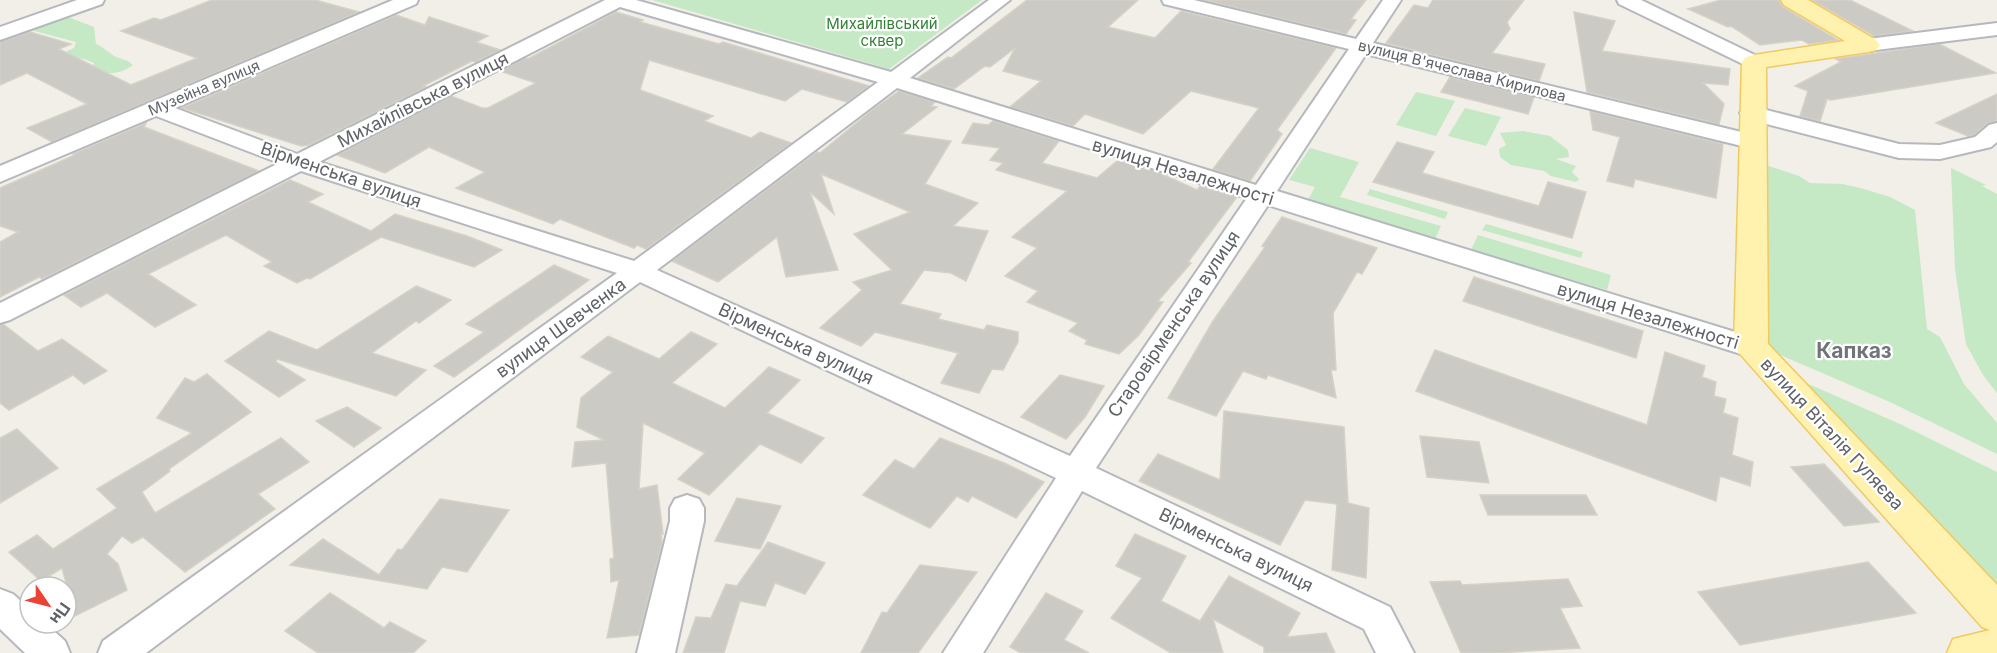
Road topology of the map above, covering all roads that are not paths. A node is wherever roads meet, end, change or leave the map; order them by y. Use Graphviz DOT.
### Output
graph roads {
  1 [pos="95,0"];
  2 [pos="408,0"];
  3 [pos="618,0"];
  4 [pos="1001,0"];
  5 [pos="1171,0"];
  6 [pos="1392,0"];
  7 [pos="1792,0"];
  8 [pos="1619,1"];
  9 [pos="1997,29"];
  10 [pos="0,34"];
  11 [pos="1868,45"];
  12 [pos="1362,47"];
  13 [pos="1754,62"];
  14 [pos="894,80"];
  15 [pos="157,109"];
  16 [pos="1751,113"];
  17 [pos="1997,130"];
  18 [pos="1754,142"];
  19 [pos="299,163"];
  20 [pos="0,176"];
  21 [pos="1260,196"];
  22 [pos="638,271"];
  23 [pos="0,314"];
  24 [pos="1751,347"];
  25 [pos="1076,473"];
  26 [pos="687,508"];
  27 [pos="0,605"];
  28 [pos="1997,614"];
  29 [pos="1997,648"];
  30 [pos="51,653"];
  31 [pos="117,653"];
  32 [pos="656,653"];
  33 [pos="962,653"];
  34 [pos="1395,653"];
  35 [pos="1969,653"];
  1 -- 10 [label="street"];
  2 -- 15 [label="street, Музейна вулиця"];
  3 -- 14 [label="street, вулиця Незалежності"];
  3 -- 19 [label="street, Михайлівська вулиця"];
  4 -- 14 [label="street, вулиця Шевченка"];
  5 -- 12 [label="street, вулиця В'ячеслава Кирилова"];
  6 -- 12 [label="street, Старовірменська вулиця"];
  7 -- 11 [label="main road"];
  8 -- 13 [label="street"];
  9 -- 11 [label="street"];
  11 -- 13 [label="main road"];
  12 -- 18 [label="street, вулиця В'ячеслава Кирилова"];
  12 -- 21 [label="street, Старовірменська вулиця"];
  13 -- 16 [label="main road, вулиця Віталія Гуляєва"];
  14 -- 21 [label="street, вулиця Незалежності"];
  14 -- 22 [label="street, вулиця Шевченка"];
  15 -- 19 [label="street, Вірменська вулиця"];
  15 -- 20 [label="street, Музейна вулиця"];
  16 -- 17 [label="street"];
  16 -- 18 [label="main road, вулиця Віталія Гуляєва"];
  18 -- 24 [label="main road, вулиця Віталія Гуляєва"];
  19 -- 22 [label="street, Вірменська вулиця"];
  19 -- 23 [label="street, Михайлівська вулиця"];
  21 -- 24 [label="street, вулиця Незалежності"];
  21 -- 25 [label="street, Старовірменська вулиця"];
  22 -- 25 [label="street, Вірменська вулиця"];
  22 -- 31 [label="street, вулиця Шевченка"];
  24 -- 28 [label="main road, вулиця Віталія Гуляєва"];
  25 -- 33 [label="street, Старовірменська вулиця"];
  25 -- 34 [label="street, Вірменська вулиця"];
  26 -- 32 [label="street"];
  27 -- 30 [label="street"];
  29 -- 35 [label="main road"];
}
